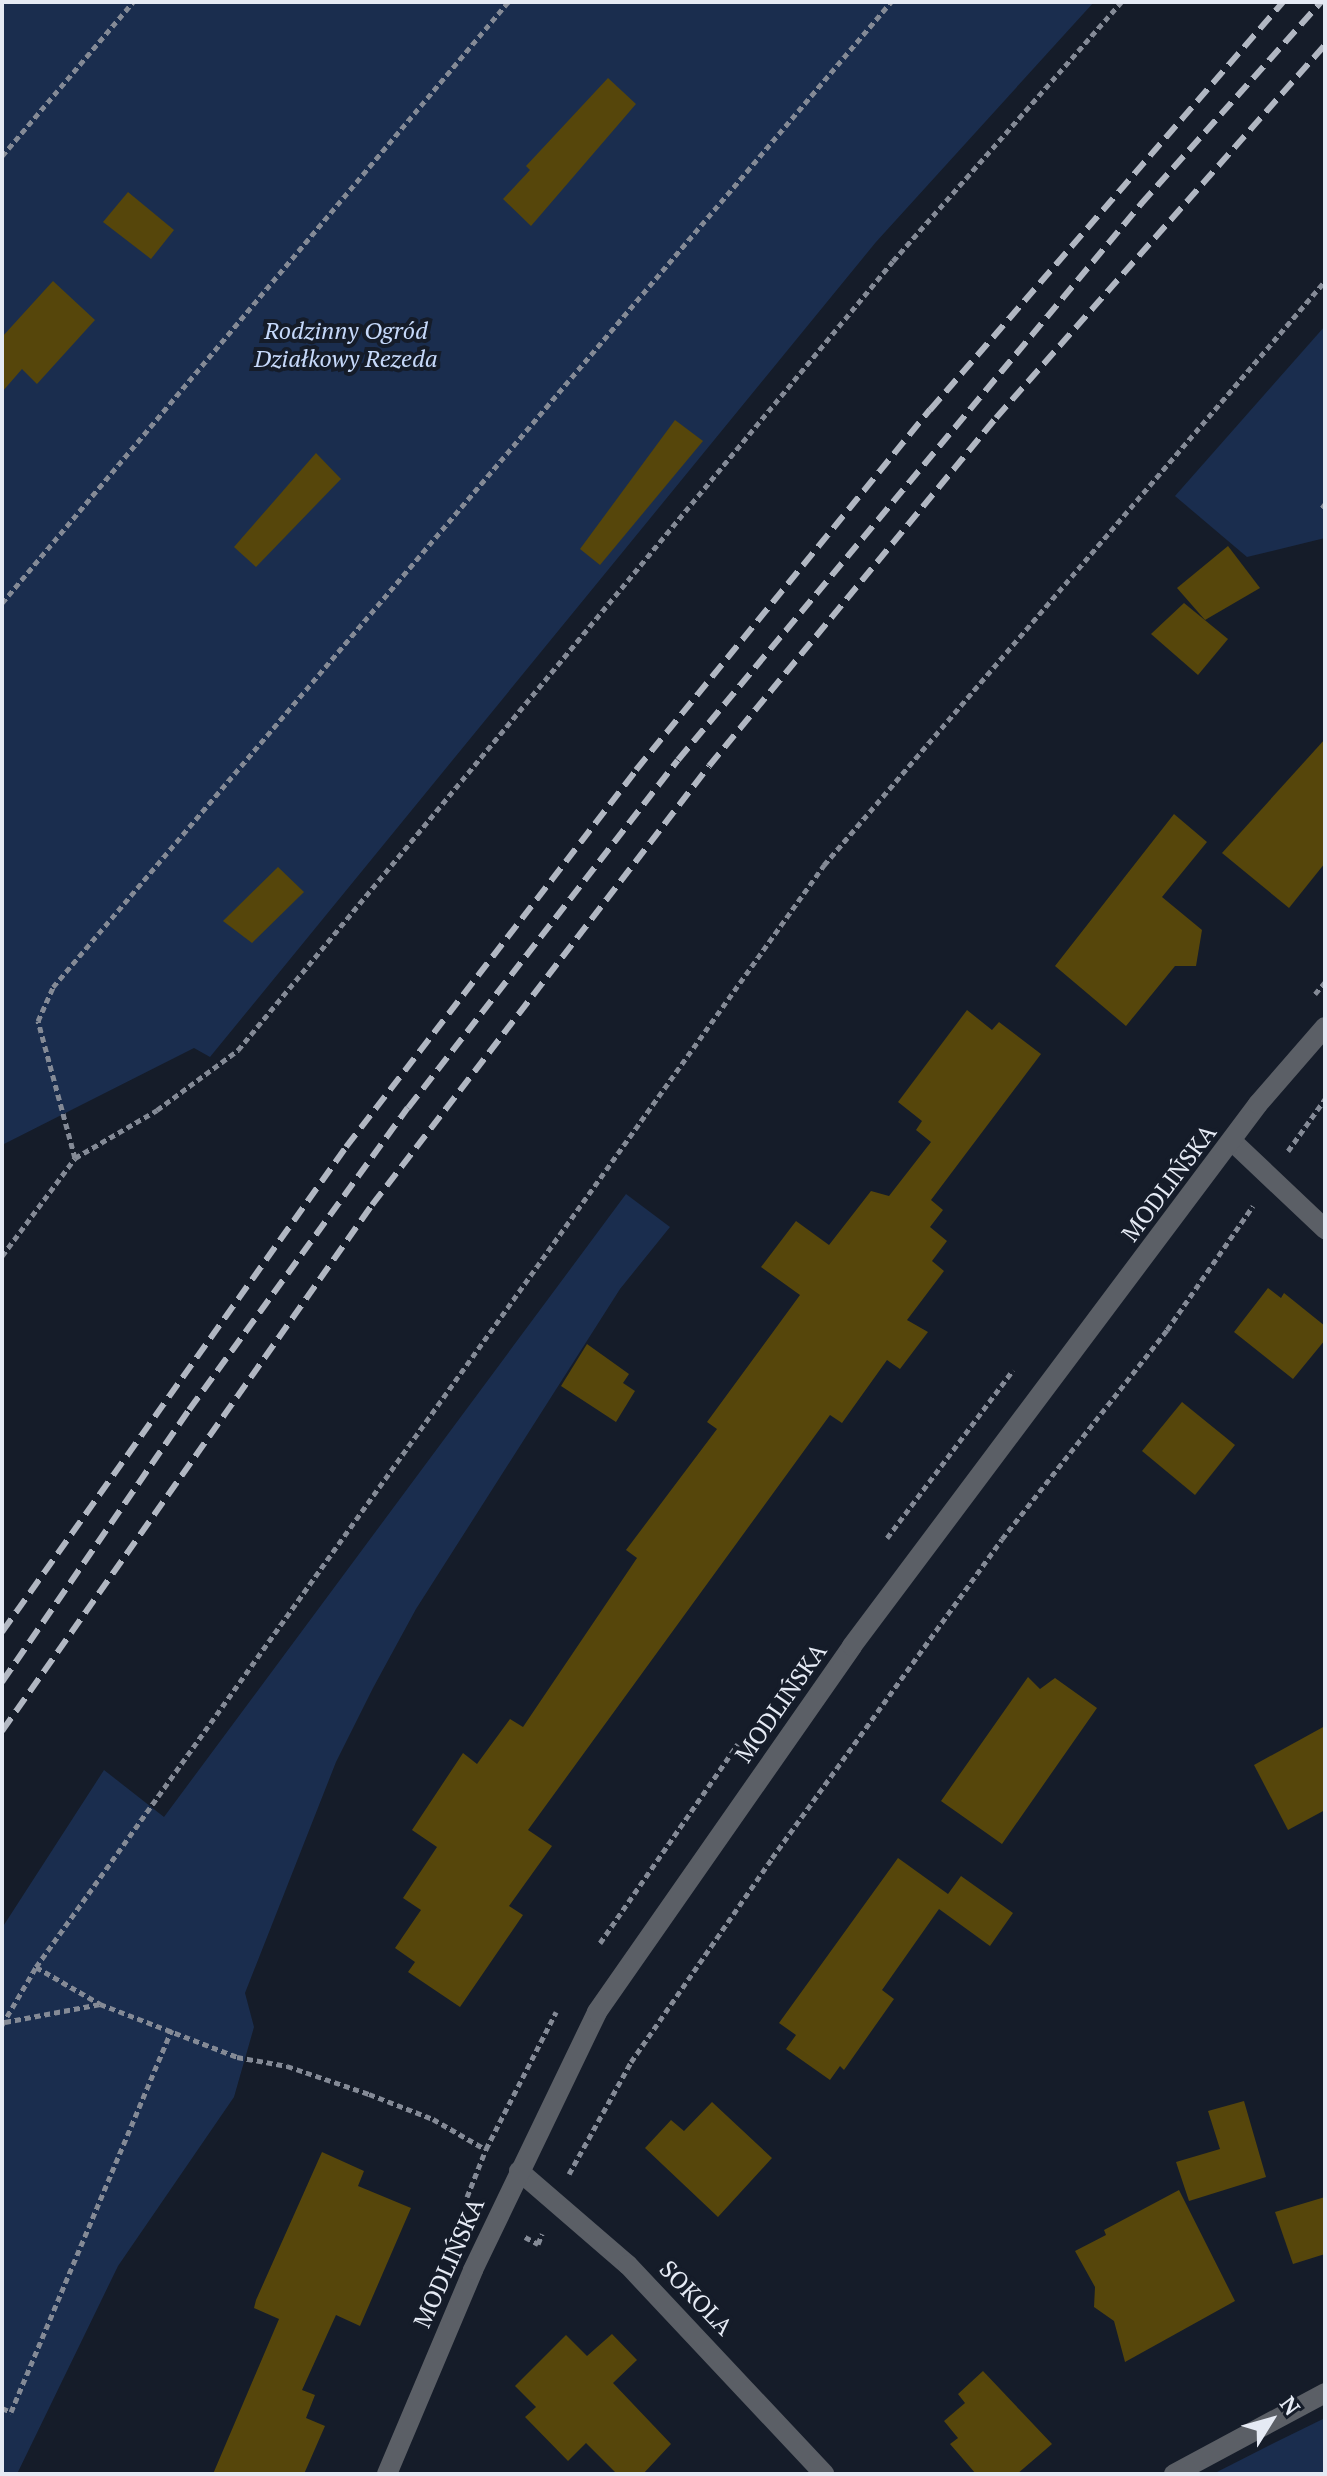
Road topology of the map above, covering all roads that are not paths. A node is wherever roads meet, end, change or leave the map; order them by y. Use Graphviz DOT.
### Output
graph roads {
  1 [pos="1325,1027"];
  2 [pos="1233,1142"];
  3 [pos="1325,1229"];
  4 [pos="519,2171"];
  5 [pos="1325,2393"];
  6 [pos="387,2474"];
  7 [pos="824,2474"];
  8 [pos="1174,2474"];
  1 -- 2 [label="street, MODLIŃSKA"];
  2 -- 3 [label="street"];
  2 -- 4 [label="street, MODLIŃSKA"];
  4 -- 6 [label="street, MODLIŃSKA"];
  4 -- 7 [label="street, SOKOLA"];
  5 -- 8 [label="street"];
}
